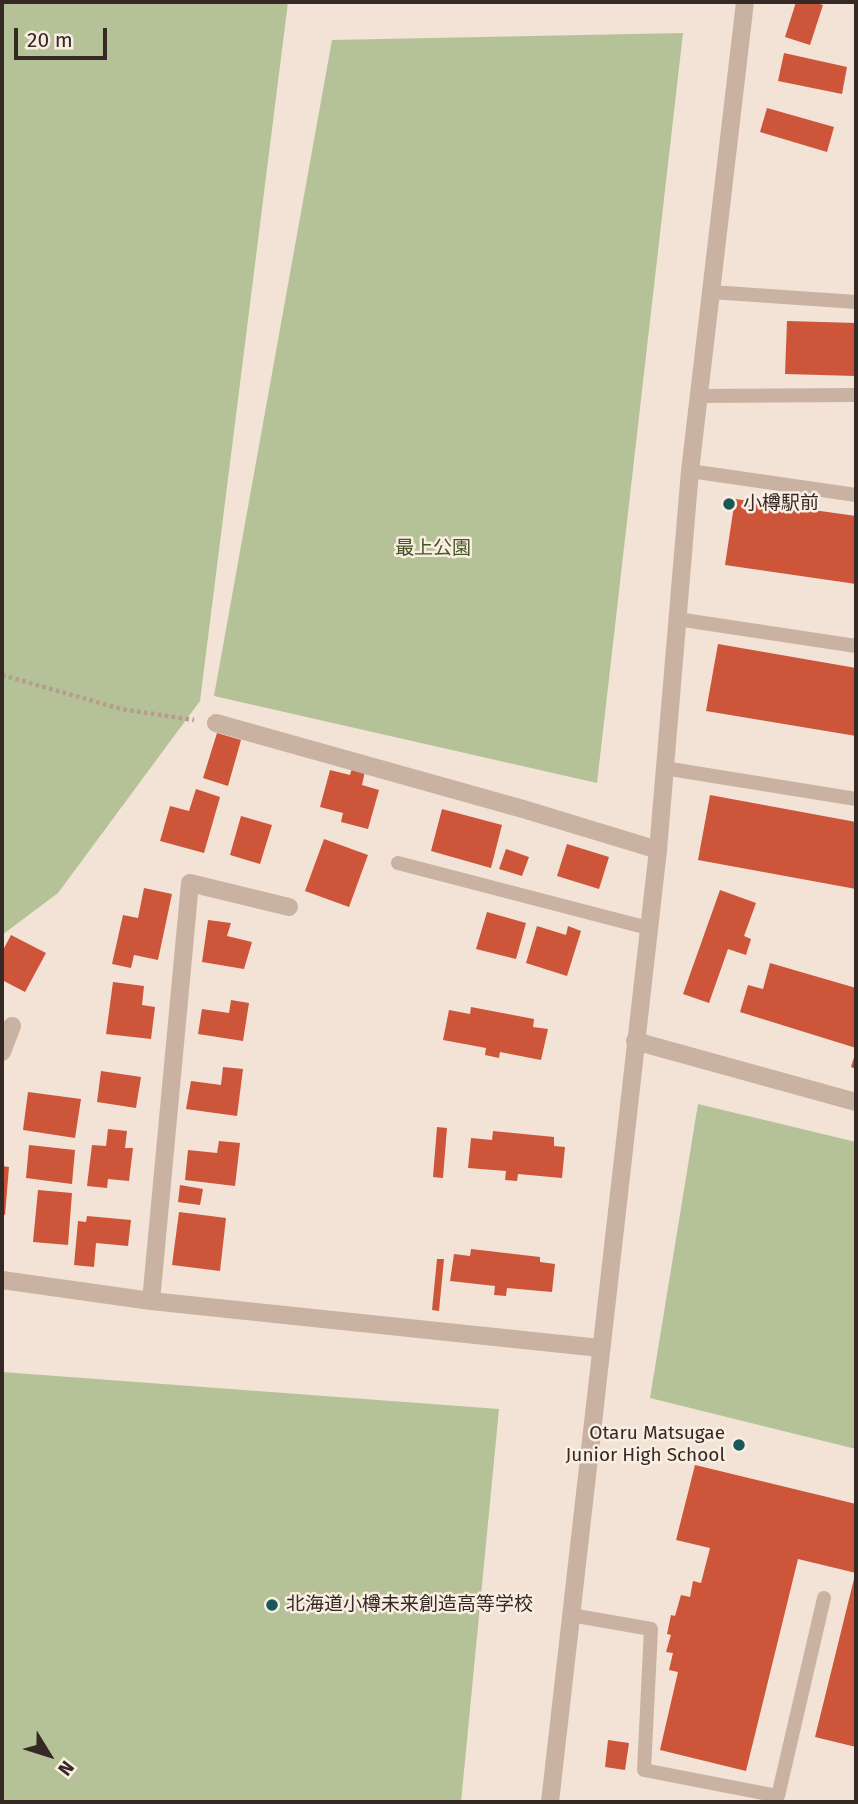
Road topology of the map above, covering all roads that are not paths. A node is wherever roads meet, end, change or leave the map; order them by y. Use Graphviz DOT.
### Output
graph roads {
  1 [pos="745,2"];
  2 [pos="712,292"];
  3 [pos="856,302"];
  4 [pos="856,395"];
  5 [pos="699,396"];
  6 [pos="690,471"];
  7 [pos="856,495"];
  8 [pos="677,619"];
  9 [pos="856,646"];
  10 [pos="216,723"];
  11 [pos="664,768"];
  12 [pos="856,799"];
  13 [pos="657,850"];
  14 [pos="398,863"];
  15 [pos="289,907"];
  16 [pos="648,928"];
  17 [pos="12,1026"];
  18 [pos="635,1041"];
  19 [pos="2,1052"];
  20 [pos="856,1102"];
  21 [pos="2,1280"];
  22 [pos="151,1301"];
  23 [pos="600,1348"];
  24 [pos="824,1598"];
  25 [pos="571,1615"];
  26 [pos="550,1802"];
  1 -- 2 [label="street"];
  2 -- 3 [label="lane"];
  2 -- 5 [label="street"];
  4 -- 5 [label="lane"];
  5 -- 6 [label="street"];
  6 -- 7 [label="lane"];
  6 -- 8 [label="street"];
  8 -- 9 [label="lane"];
  8 -- 11 [label="street"];
  10 -- 13 [label="street"];
  11 -- 12 [label="lane"];
  11 -- 13 [label="street"];
  13 -- 16 [label="street"];
  14 -- 16 [label="lane"];
  15 -- 22 [label="street"];
  16 -- 18 [label="street"];
  17 -- 19 [label="street"];
  18 -- 20 [label="street"];
  18 -- 23 [label="street"];
  21 -- 22 [label="street"];
  22 -- 23 [label="street"];
  23 -- 25 [label="street"];
  24 -- 25 [label="lane"];
  25 -- 26 [label="street"];
}
